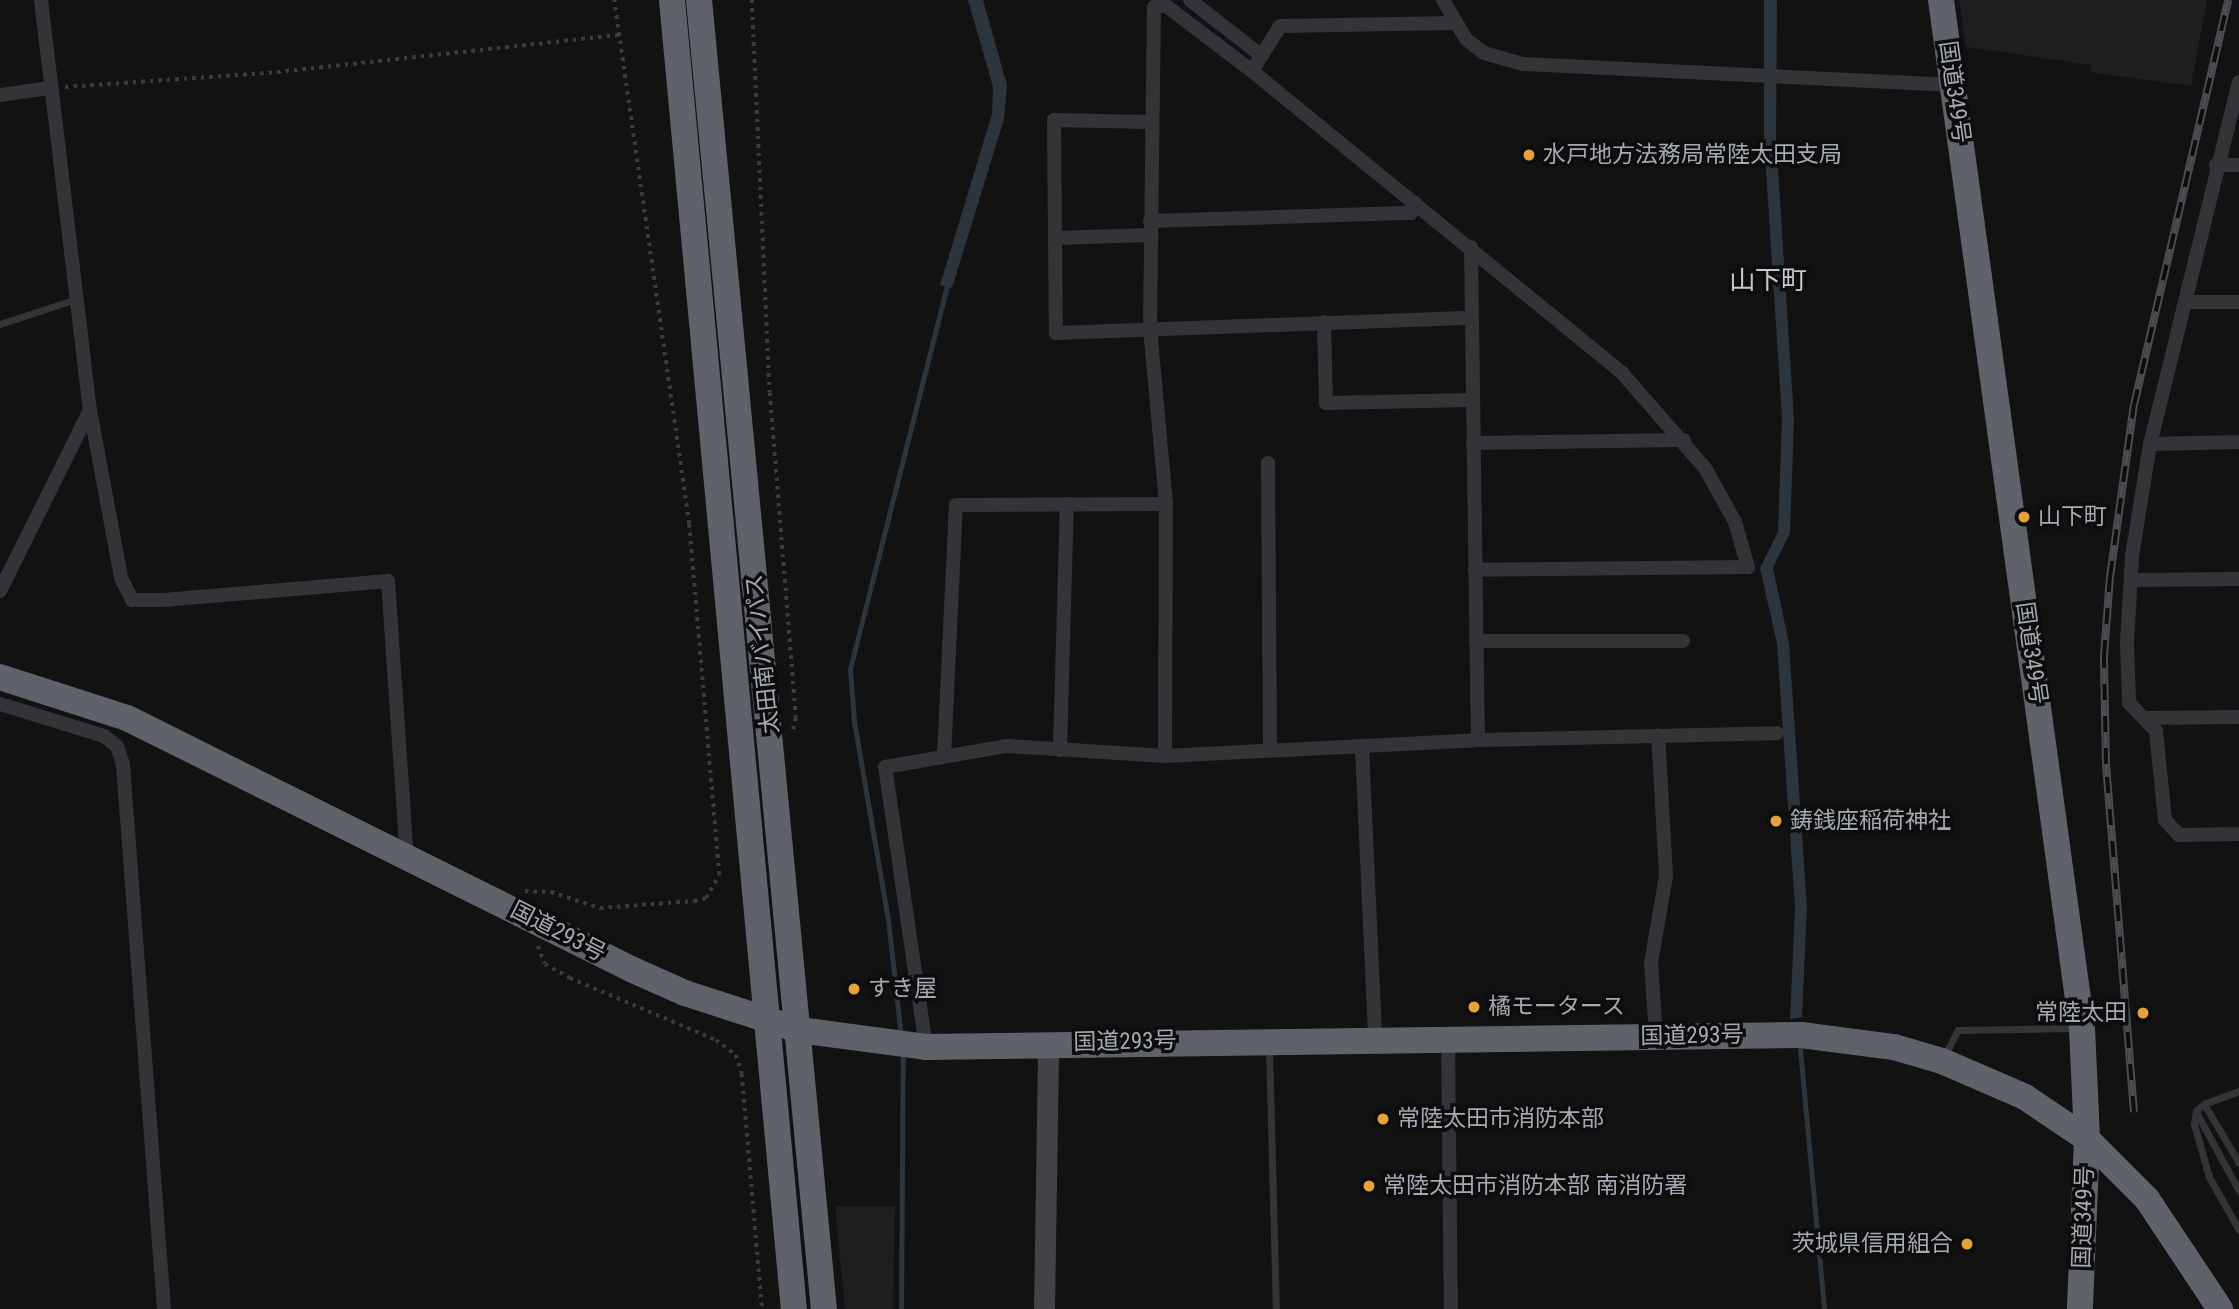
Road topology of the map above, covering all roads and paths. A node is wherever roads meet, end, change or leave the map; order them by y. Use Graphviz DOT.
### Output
graph roads {
  1 [pos="41,0"];
  2 [pos="614,0"];
  3 [pos="672,0"];
  4 [pos="699,0"];
  5 [pos="752,0"];
  6 [pos="1190,0"];
  7 [pos="1443,0"];
  8 [pos="1941,0"];
  9 [pos="1454,23"];
  10 [pos="620,35"];
  11 [pos="1262,56"];
  12 [pos="1252,72"];
  13 [pos="2239,82"];
  14 [pos="1953,85"];
  15 [pos="49,88"];
  16 [pos="0,94"];
  17 [pos="1150,122"];
  18 [pos="2216,165"];
  19 [pos="2239,165"];
  20 [pos="1415,203"];
  21 [pos="1150,228"];
  22 [pos="1055,238"];
  23 [pos="1471,247"];
  24 [pos="76,299"];
  25 [pos="2185,302"];
  26 [pos="2239,302"];
  27 [pos="1471,318"];
  28 [pos="1324,322"];
  29 [pos="0,324"];
  30 [pos="1150,329"];
  31 [pos="1472,400"];
  32 [pos="90,410"];
  33 [pos="1684,440"];
  34 [pos="2239,442"];
  35 [pos="1473,443"];
  36 [pos="2150,444"];
  37 [pos="1268,463"];
  38 [pos="1166,504"];
  39 [pos="1067,505"];
  40 [pos="1475,570"];
  41 [pos="2239,579"];
  42 [pos="2132,580"];
  43 [pos="0,591"];
  44 [pos="1476,640"];
  45 [pos="1683,641"];
  46 [pos="0,677"];
  47 [pos="0,704"];
  48 [pos="2239,717"];
  49 [pos="2147,718"];
  50 [pos="1777,733"];
  51 [pos="1658,735"];
  52 [pos="770,736"];
  53 [pos="1478,740"];
  54 [pos="1362,748"];
  55 [pos="1060,750"];
  56 [pos="1270,750"];
  57 [pos="1165,755"];
  58 [pos="944,757"];
  59 [pos="2239,834"];
  60 [pos="407,857"];
  61 [pos="502,904"];
  62 [pos="540,923"];
  63 [pos="768,1022"];
  64 [pos="2082,1028"];
  65 [pos="799,1030"];
  66 [pos="1656,1036"];
  67 [pos="1448,1037"];
  68 [pos="1375,1038"];
  69 [pos="1268,1039"];
  70 [pos="1048,1044"];
  71 [pos="926,1046"];
  72 [pos="1942,1061"];
  73 [pos="2239,1091"];
  74 [pos="2204,1104"];
  75 [pos="2196,1111"];
  76 [pos="2087,1139"];
  77 [pos="2239,1163"];
  78 [pos="2239,1191"];
  79 [pos="2239,1230"];
  80 [pos="164,1309"];
  81 [pos="762,1309"];
  82 [pos="794,1309"];
  83 [pos="824,1309"];
  84 [pos="1044,1309"];
  85 [pos="1276,1309"];
  86 [pos="1451,1309"];
  87 [pos="2080,1309"];
  88 [pos="2220,1309"];
  1 -- 15 [label="street"];
  2 -- 10 [label="path"];
  3 -- 63 [label="highway, 太田南バイパス"];
  4 -- 52 [label="highway, 太田南バイパス"];
  5 -- 52 [label="path"];
  6 -- 11 [label="street"];
  7 -- 9 [label="street"];
  8 -- 14 [label="highway, 国道349号"];
  9 -- 11 [label="street"];
  9 -- 14 [label="street"];
  10 -- 15 [label="path"];
  10 -- 61 [label="path"];
  11 -- 12 [label="street"];
  12 -- 17 [label="street"];
  12 -- 20 [label="street"];
  13 -- 18 [label="street"];
  14 -- 64 [label="highway, 国道349号"];
  15 -- 16 [label="street"];
  15 -- 24 [label="street"];
  17 -- 21 [label="street"];
  17 -- 22 [label="street"];
  18 -- 19 [label="street"];
  18 -- 25 [label="street"];
  20 -- 21 [label="street"];
  20 -- 23 [label="street"];
  21 -- 22 [label="street"];
  21 -- 30 [label="street"];
  22 -- 30 [label="street"];
  23 -- 27 [label="street"];
  23 -- 33 [label="street"];
  24 -- 29 [label="lane"];
  24 -- 32 [label="street"];
  25 -- 26 [label="street"];
  25 -- 36 [label="street"];
  27 -- 28 [label="street"];
  27 -- 31 [label="street"];
  28 -- 30 [label="street"];
  28 -- 31 [label="street"];
  30 -- 38 [label="street"];
  31 -- 35 [label="street"];
  32 -- 43 [label="street"];
  32 -- 60 [label="street"];
  33 -- 35 [label="street"];
  33 -- 40 [label="street"];
  34 -- 36 [label="street"];
  35 -- 40 [label="street"];
  36 -- 42 [label="street"];
  37 -- 56 [label="street"];
  38 -- 39 [label="street"];
  38 -- 57 [label="street"];
  39 -- 55 [label="street"];
  39 -- 58 [label="street"];
  40 -- 44 [label="street"];
  41 -- 42 [label="street"];
  42 -- 49 [label="street"];
  44 -- 45 [label="street"];
  44 -- 53 [label="street"];
  46 -- 60 [label="highway, 国道293号"];
  47 -- 80 [label="street"];
  48 -- 49 [label="street"];
  49 -- 59 [label="street"];
  50 -- 51 [label="street"];
  51 -- 53 [label="street"];
  51 -- 66 [label="street"];
  52 -- 65 [label="highway, 太田南バイパス"];
  53 -- 54 [label="street"];
  54 -- 56 [label="street"];
  54 -- 68 [label="street"];
  55 -- 57 [label="street"];
  55 -- 58 [label="street"];
  56 -- 57 [label="street"];
  58 -- 71 [label="street"];
  60 -- 61 [label="highway, 国道293号"];
  61 -- 62 [label="highway, 国道293号"];
  62 -- 63 [label="highway, 国道293号"];
  62 -- 81 [label="path"];
  63 -- 65 [label="highway, 国道293号"];
  63 -- 82 [label="highway, 太田南バイパス"];
  64 -- 72 [label="lane"];
  64 -- 76 [label="highway, 国道349号"];
  65 -- 71 [label="highway, 国道293号"];
  65 -- 83 [label="highway, 太田南バイパス"];
  66 -- 67 [label="highway, 国道293号"];
  66 -- 72 [label="highway, 国道293号"];
  67 -- 68 [label="highway, 国道293号"];
  67 -- 86 [label="street"];
  68 -- 69 [label="highway, 国道293号"];
  69 -- 70 [label="highway, 国道293号"];
  69 -- 85 [label="lane"];
  70 -- 71 [label="highway, 国道293号"];
  70 -- 84 [label="street"];
  72 -- 76 [label="highway, 国道293号"];
  73 -- 74 [label="lane"];
  74 -- 75 [label="lane"];
  74 -- 77 [label="lane"];
  75 -- 78 [label="lane"];
  75 -- 79 [label="lane"];
  76 -- 87 [label="highway, 国道349号"];
  76 -- 88 [label="highway, 国道293号"];
}
